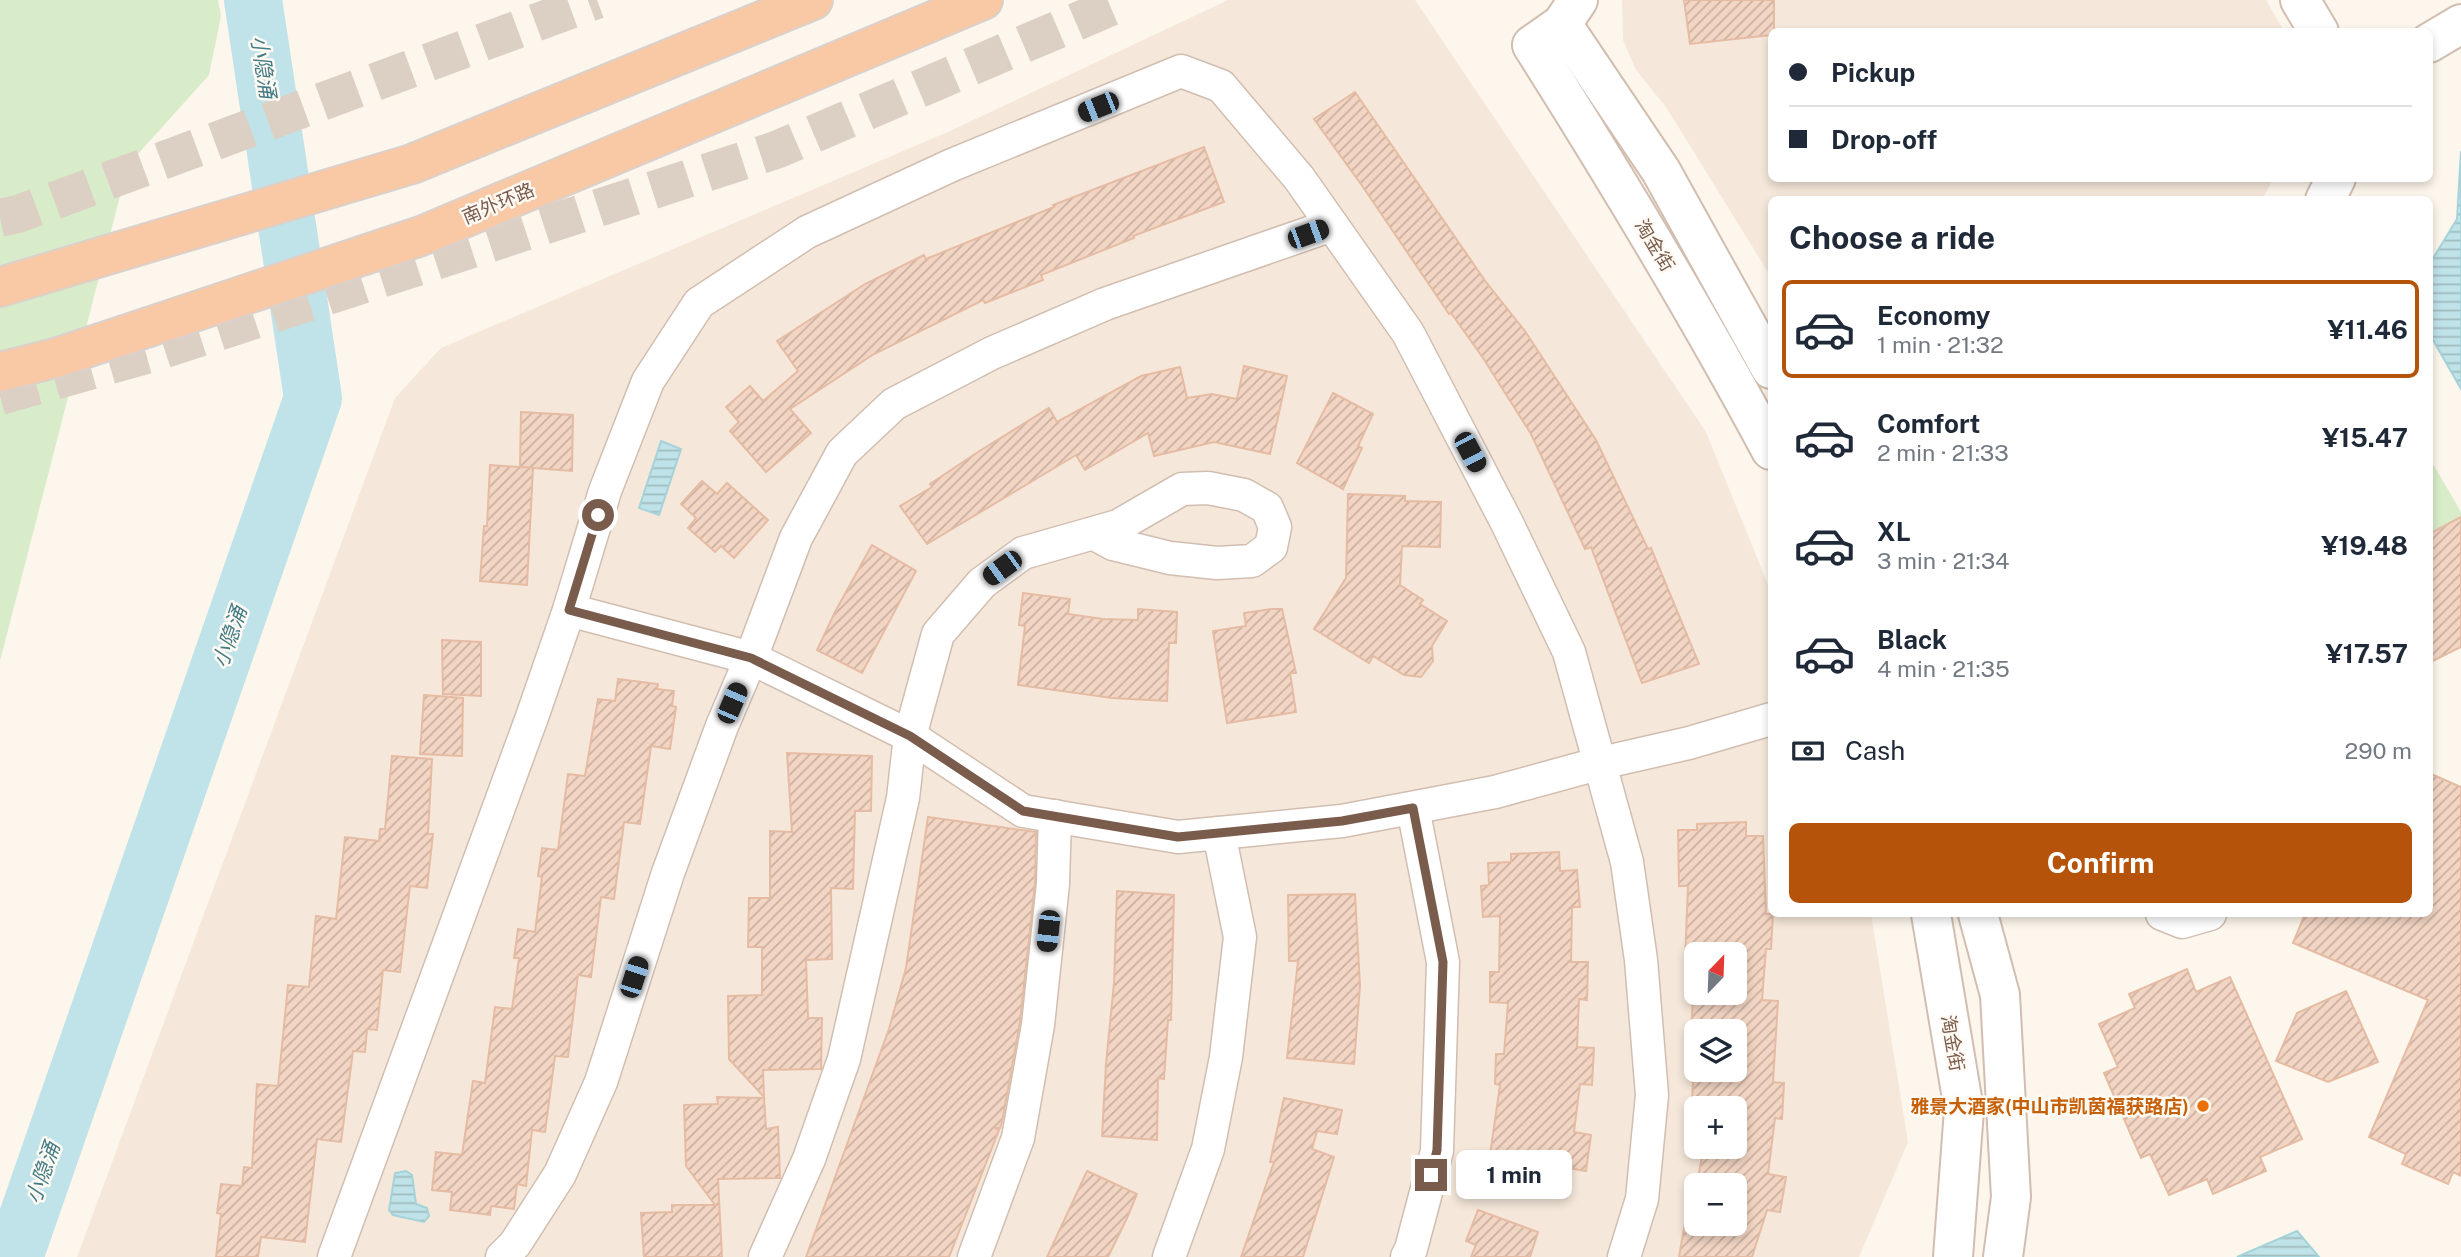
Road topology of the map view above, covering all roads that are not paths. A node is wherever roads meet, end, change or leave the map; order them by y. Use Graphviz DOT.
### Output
graph roads {
  1 [pos="813,0"];
  2 [pos="983,0"];
  3 [pos="2300,0"];
  4 [pos="1570,12"];
  5 [pos="2461,24"];
  6 [pos="2317,28"];
  7 [pos="2433,41"];
  8 [pos="1332,225"];
  9 [pos="0,287"];
  10 [pos="1768,364"];
  11 [pos="0,372"];
  12 [pos="1768,444"];
  13 [pos="1093,533"];
  14 [pos="569,610"];
  15 [pos="751,658"];
  16 [pos="1768,720"];
  17 [pos="910,736"];
  18 [pos="1601,763"];
  19 [pos="1413,808"];
  20 [pos="1055,816"];
  21 [pos="1219,833"];
  22 [pos="1932,917"];
  23 [pos="1979,917"];
  24 [pos="2170,917"];
  25 [pos="2200,917"];
  26 [pos="334,1257"];
  27 [pos="502,1257"];
  28 [pos="765,1257"];
  29 [pos="974,1257"];
  30 [pos="1169,1257"];
  31 [pos="1407,1257"];
  32 [pos="1624,1257"];
  33 [pos="1953,1257"];
  34 [pos="2003,1257"];
  1 -- 9 [label="highway"];
  2 -- 11 [label="highway, 南外环路"];
  3 -- 6 [label="street"];
  4 -- 10 [label="street"];
  4 -- 12 [label="street, 淘金街"];
  5 -- 7 [label="street"];
  8 -- 14 [label="street"];
  8 -- 15 [label="street"];
  8 -- 18 [label="street"];
  13 -- 13 [label="street"];
  13 -- 17 [label="street"];
  14 -- 15 [label="street"];
  14 -- 26 [label="street"];
  15 -- 17 [label="street"];
  15 -- 27 [label="street"];
  16 -- 18 [label="street"];
  17 -- 20 [label="street"];
  17 -- 28 [label="street"];
  18 -- 19 [label="street"];
  18 -- 32 [label="street"];
  19 -- 21 [label="street"];
  19 -- 31 [label="street"];
  20 -- 21 [label="street"];
  20 -- 29 [label="street"];
  21 -- 30 [label="street"];
  22 -- 33 [label="street, 淘金街"];
  23 -- 34 [label="street"];
  24 -- 25 [label="street"];
}
